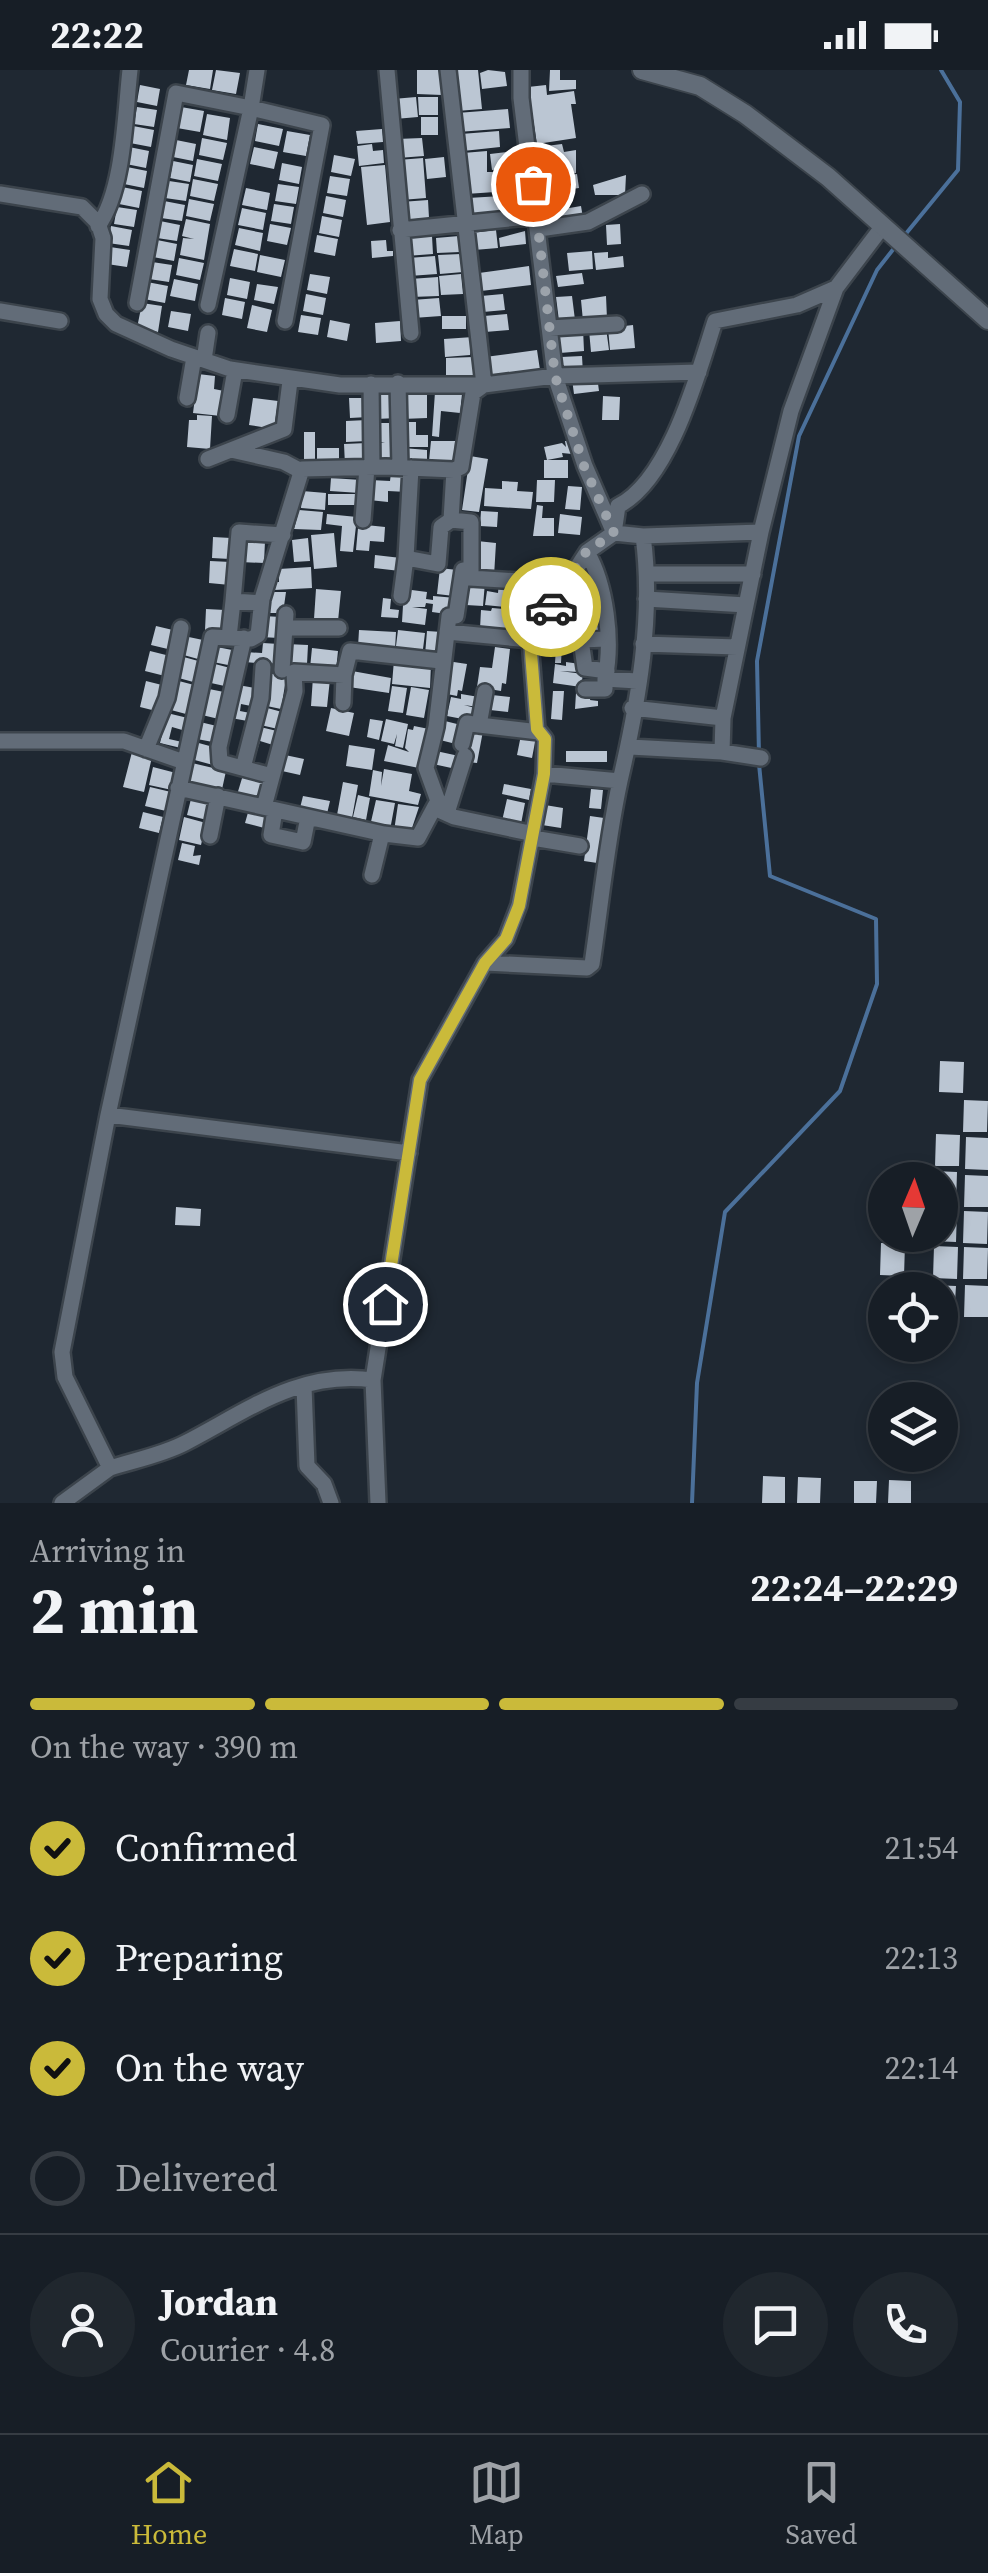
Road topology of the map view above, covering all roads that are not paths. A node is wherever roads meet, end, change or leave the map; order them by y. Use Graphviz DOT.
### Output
graph roads {
  1 [pos="130,70"];
  2 [pos="257,70"];
  3 [pos="387,70"];
  4 [pos="448,70"];
  5 [pos="522,70"];
  6 [pos="642,70"];
  7 [pos="251,108"];
  8 [pos="0,194"];
  9 [pos="642,194"];
  10 [pos="539,223"];
  11 [pos="466,224"];
  12 [pos="98,226"];
  13 [pos="400,230"];
  14 [pos="889,231"];
  15 [pos="836,288"];
  16 [pos="137,302"];
  17 [pos="208,305"];
  18 [pos="0,311"];
  19 [pos="988,320"];
  20 [pos="60,321"];
  21 [pos="286,321"];
  22 [pos="618,324"];
  23 [pos="550,328"];
  24 [pos="208,332"];
  25 [pos="411,332"];
  26 [pos="199,359"];
  27 [pos="235,370"];
  28 [pos="699,372"];
  29 [pos="555,376"];
  30 [pos="290,380"];
  31 [pos="398,383"];
  32 [pos="371,384"];
  33 [pos="484,384"];
  34 [pos="187,398"];
  35 [pos="226,415"];
  36 [pos="231,450"];
  37 [pos="208,458"];
  38 [pos="370,467"];
  39 [pos="405,468"];
  40 [pos="454,470"];
  41 [pos="301,472"];
  42 [pos="363,520"];
  43 [pos="451,520"];
  44 [pos="761,532"];
  45 [pos="614,533"];
  46 [pos="283,534"];
  47 [pos="643,536"];
  48 [pos="586,552"];
  49 [pos="406,558"];
  50 [pos="471,571"];
  51 [pos="648,574"];
  52 [pos="753,574"];
  53 [pos="566,584"];
  54 [pos="401,596"];
  55 [pos="646,599"];
  56 [pos="233,602"];
  57 [pos="261,603"];
  58 [pos="746,605"];
  59 [pos="181,628"];
  60 [pos="339,628"];
  61 [pos="447,632"];
  62 [pos="236,637"];
  63 [pos="606,639"];
  64 [pos="530,640"];
  65 [pos="643,644"];
  66 [pos="736,646"];
  67 [pos="239,662"];
  68 [pos="442,662"];
  69 [pos="264,666"];
  70 [pos="288,671"];
  71 [pos="344,675"];
  72 [pos="606,675"];
  73 [pos="637,681"];
  74 [pos="586,689"];
  75 [pos="486,692"];
  76 [pos="343,703"];
  77 [pos="632,708"];
  78 [pos="434,715"];
  79 [pos="723,718"];
  80 [pos="460,720"];
  81 [pos="479,725"];
  82 [pos="509,730"];
  83 [pos="540,732"];
  84 [pos="0,742"];
  85 [pos="630,747"];
  86 [pos="505,748"];
  87 [pos="146,749"];
  88 [pos="722,752"];
  89 [pos="761,758"];
  90 [pos="184,762"];
  91 [pos="238,767"];
  92 [pos="544,774"];
  93 [pos="272,776"];
  94 [pos="620,781"];
  95 [pos="178,788"];
  96 [pos="220,797"];
  97 [pos="270,808"];
  98 [pos="440,811"];
  99 [pos="308,817"];
  100 [pos="382,834"];
  101 [pos="210,836"];
  102 [pos="534,836"];
  103 [pos="580,846"];
  104 [pos="372,875"];
  105 [pos="485,963"];
  106 [pos="108,1115"];
  107 [pos="409,1153"];
  108 [pos="373,1380"];
  109 [pos="304,1386"];
  110 [pos="110,1468"];
  111 [pos="62,1503"];
  112 [pos="331,1503"];
  113 [pos="378,1503"];
  1 -- 12 [label="street"];
  2 -- 7 [label="street"];
  3 -- 13 [label="street"];
  4 -- 11 [label="street"];
  5 -- 10 [label="street"];
  6 -- 14 [label="street"];
  7 -- 16 [label="street"];
  7 -- 17 [label="street"];
  7 -- 21 [label="street"];
  8 -- 12 [label="street"];
  9 -- 10 [label="street"];
  10 -- 11 [label="street"];
  10 -- 23 [label="street"];
  11 -- 13 [label="street"];
  11 -- 33 [label="street"];
  12 -- 26 [label="street"];
  13 -- 25 [label="street"];
  14 -- 15 [label="street"];
  14 -- 19 [label="street"];
  15 -- 28 [label="street"];
  15 -- 44 [label="street"];
  18 -- 20 [label="street"];
  22 -- 23 [label="street"];
  23 -- 29 [label="street"];
  24 -- 26 [label="street"];
  26 -- 27 [label="street"];
  26 -- 34 [label="street"];
  27 -- 30 [label="street"];
  27 -- 35 [label="street"];
  28 -- 29 [label="street"];
  28 -- 45 [label="street"];
  29 -- 33 [label="street"];
  29 -- 45 [label="street"];
  30 -- 32 [label="street"];
  30 -- 36 [label="street"];
  31 -- 32 [label="street"];
  31 -- 33 [label="street"];
  31 -- 39 [label="street"];
  32 -- 38 [label="street"];
  33 -- 40 [label="street"];
  36 -- 37 [label="street"];
  36 -- 41 [label="street"];
  38 -- 39 [label="street"];
  38 -- 41 [label="street"];
  38 -- 42 [label="street"];
  39 -- 40 [label="street"];
  39 -- 49 [label="street"];
  40 -- 43 [label="street"];
  41 -- 46 [label="street"];
  43 -- 49 [label="street"];
  43 -- 50 [label="street"];
  44 -- 47 [label="street"];
  44 -- 52 [label="street"];
  45 -- 47 [label="street"];
  45 -- 48 [label="street"];
  46 -- 56 [label="street"];
  46 -- 57 [label="street"];
  47 -- 51 [label="street"];
  48 -- 53 [label="street"];
  48 -- 63 [label="street"];
  49 -- 54 [label="street"];
  50 -- 53 [label="street"];
  50 -- 61 [label="street"];
  51 -- 52 [label="street"];
  51 -- 55 [label="street"];
  52 -- 58 [label="street"];
  53 -- 64 [label="street"];
  55 -- 58 [label="street"];
  55 -- 65 [label="street"];
  56 -- 57 [label="street"];
  56 -- 62 [label="street"];
  57 -- 62 [label="street"];
  58 -- 66 [label="street"];
  59 -- 87 [label="street"];
  60 -- 70 [label="street"];
  61 -- 64 [label="street"];
  61 -- 68 [label="street"];
  62 -- 67 [label="street"];
  62 -- 90 [label="street"];
  63 -- 72 [label="street"];
  63 -- 72 [label="street"];
  64 -- 83 [label="street"];
  65 -- 66 [label="street"];
  65 -- 73 [label="street"];
  66 -- 79 [label="street"];
  67 -- 69 [label="street"];
  67 -- 91 [label="street"];
  68 -- 71 [label="street"];
  68 -- 78 [label="street"];
  69 -- 70 [label="street"];
  69 -- 91 [label="street"];
  70 -- 71 [label="street"];
  70 -- 93 [label="street"];
  71 -- 76 [label="street"];
  72 -- 73 [label="street"];
  72 -- 74 [label="street"];
  73 -- 77 [label="street"];
  75 -- 81 [label="street"];
  77 -- 79 [label="street"];
  77 -- 85 [label="street"];
  78 -- 80 [label="street"];
  78 -- 98 [label="street"];
  79 -- 88 [label="street"];
  81 -- 82 [label="street"];
  81 -- 98 [label="street"];
  82 -- 83 [label="street"];
  82 -- 86 [label="street"];
  83 -- 92 [label="street"];
  84 -- 87 [label="street"];
  85 -- 88 [label="street"];
  85 -- 94 [label="street"];
  87 -- 90 [label="street"];
  88 -- 89 [label="street"];
  90 -- 95 [label="street"];
  91 -- 93 [label="street"];
  91 -- 96 [label="street"];
  92 -- 94 [label="street"];
  92 -- 102 [label="street"];
  93 -- 97 [label="street"];
  94 -- 105 [label="street"];
  95 -- 96 [label="street"];
  95 -- 106 [label="street"];
  96 -- 97 [label="street"];
  96 -- 101 [label="street"];
  97 -- 99 [label="street"];
  97 -- 99 [label="street"];
  98 -- 100 [label="street"];
  98 -- 102 [label="street"];
  99 -- 100 [label="street"];
  100 -- 104 [label="street"];
  102 -- 103 [label="street"];
  102 -- 105 [label="street"];
  105 -- 107 [label="street"];
  106 -- 107 [label="street"];
  106 -- 110 [label="street"];
  107 -- 108 [label="street"];
  108 -- 109 [label="street"];
  108 -- 113 [label="street"];
  109 -- 110 [label="street"];
  109 -- 112 [label="street"];
  110 -- 111 [label="street"];
}
